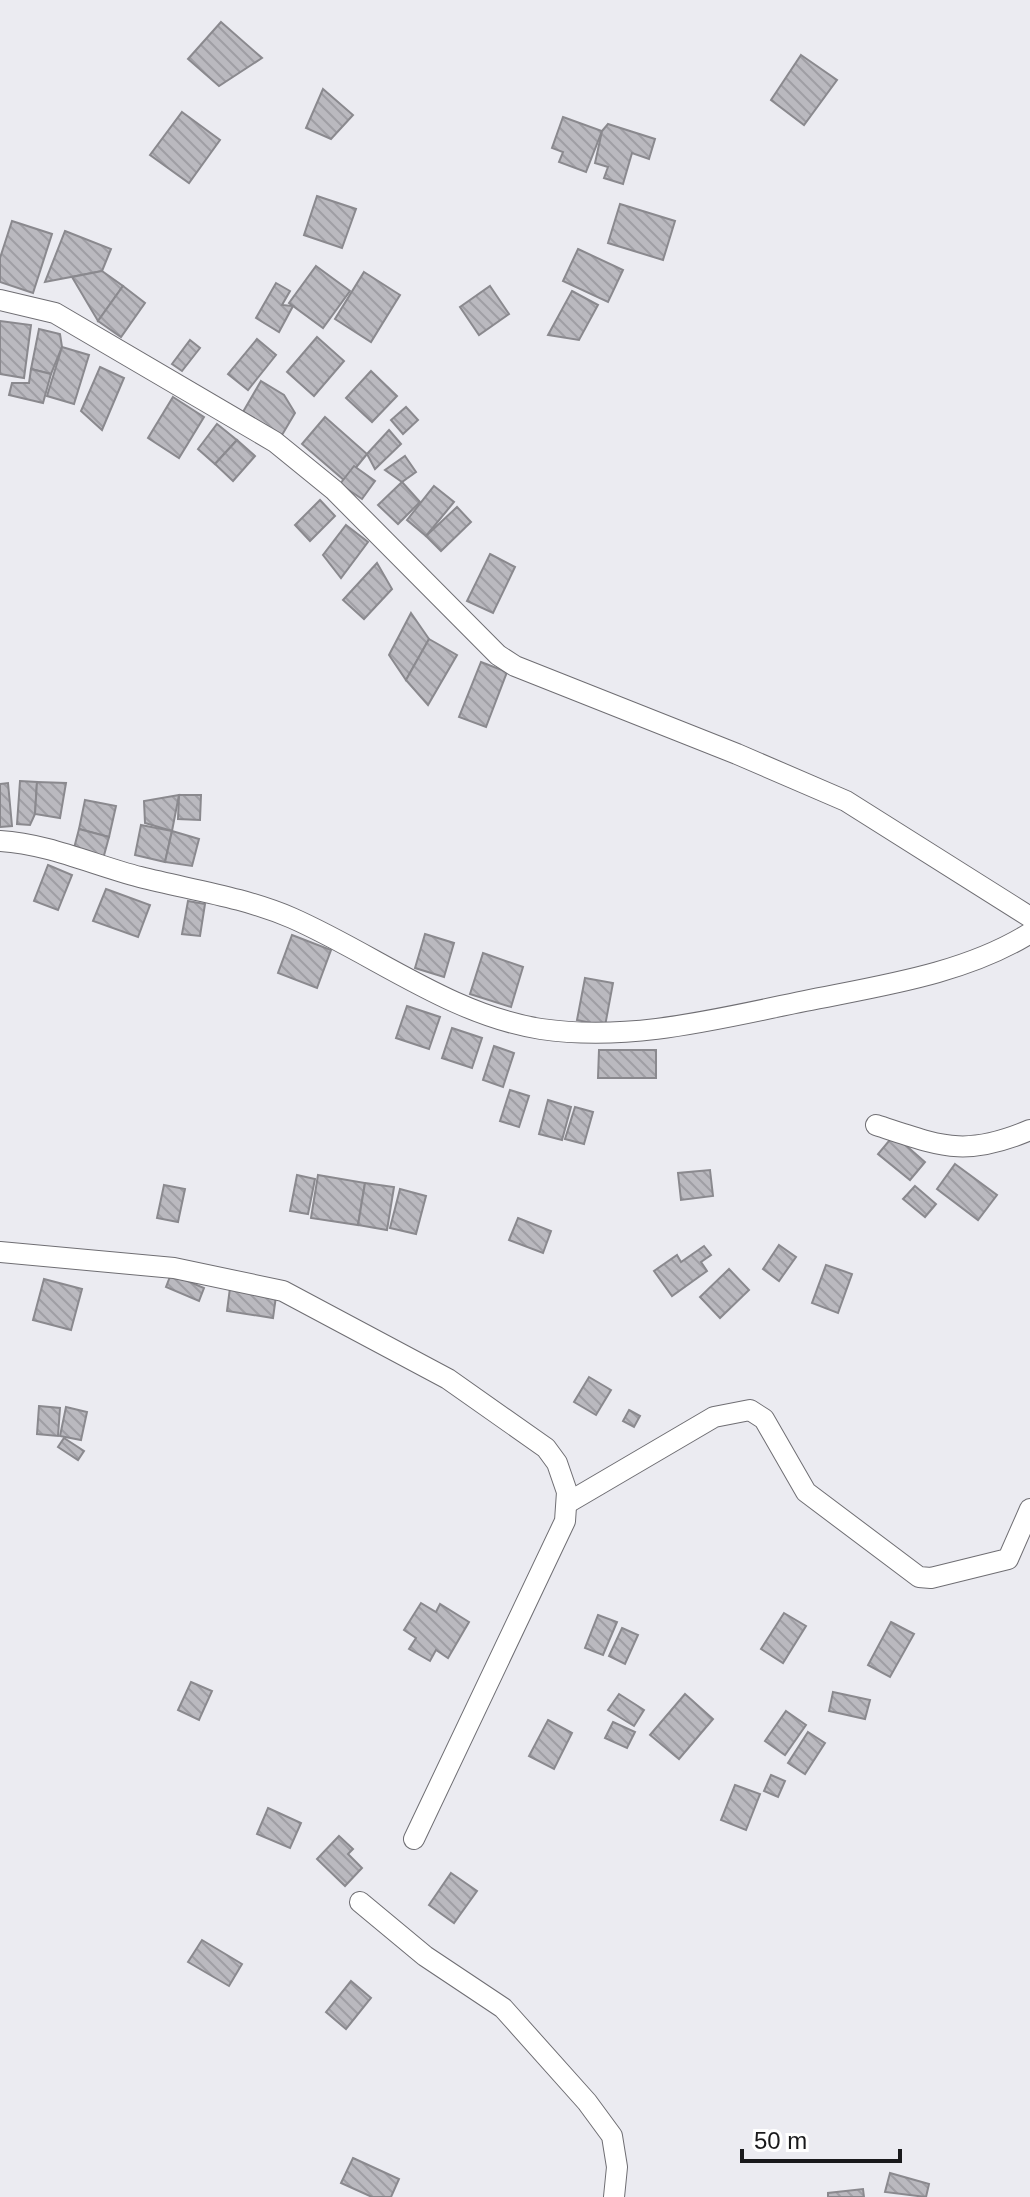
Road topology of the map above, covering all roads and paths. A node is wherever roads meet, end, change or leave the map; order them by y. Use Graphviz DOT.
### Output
graph roads {
  1 [pos="0,300"];
  2 [pos="0,841"];
  3 [pos="1030,917"];
  4 [pos="1030,933"];
  5 [pos="876,1125"];
  6 [pos="1030,1130"];
  7 [pos="0,1252"];
  8 [pos="569,1502"];
  9 [pos="1030,1509"];
  10 [pos="414,1839"];
  11 [pos="360,1902"];
  12 [pos="614,2197"];
  1 -- 3 [label="street"];
  2 -- 4 [label="street"];
  5 -- 6 [label="street"];
  7 -- 8 [label="street"];
  8 -- 9 [label="street"];
  8 -- 10 [label="street"];
  11 -- 12 [label="street"];
}
